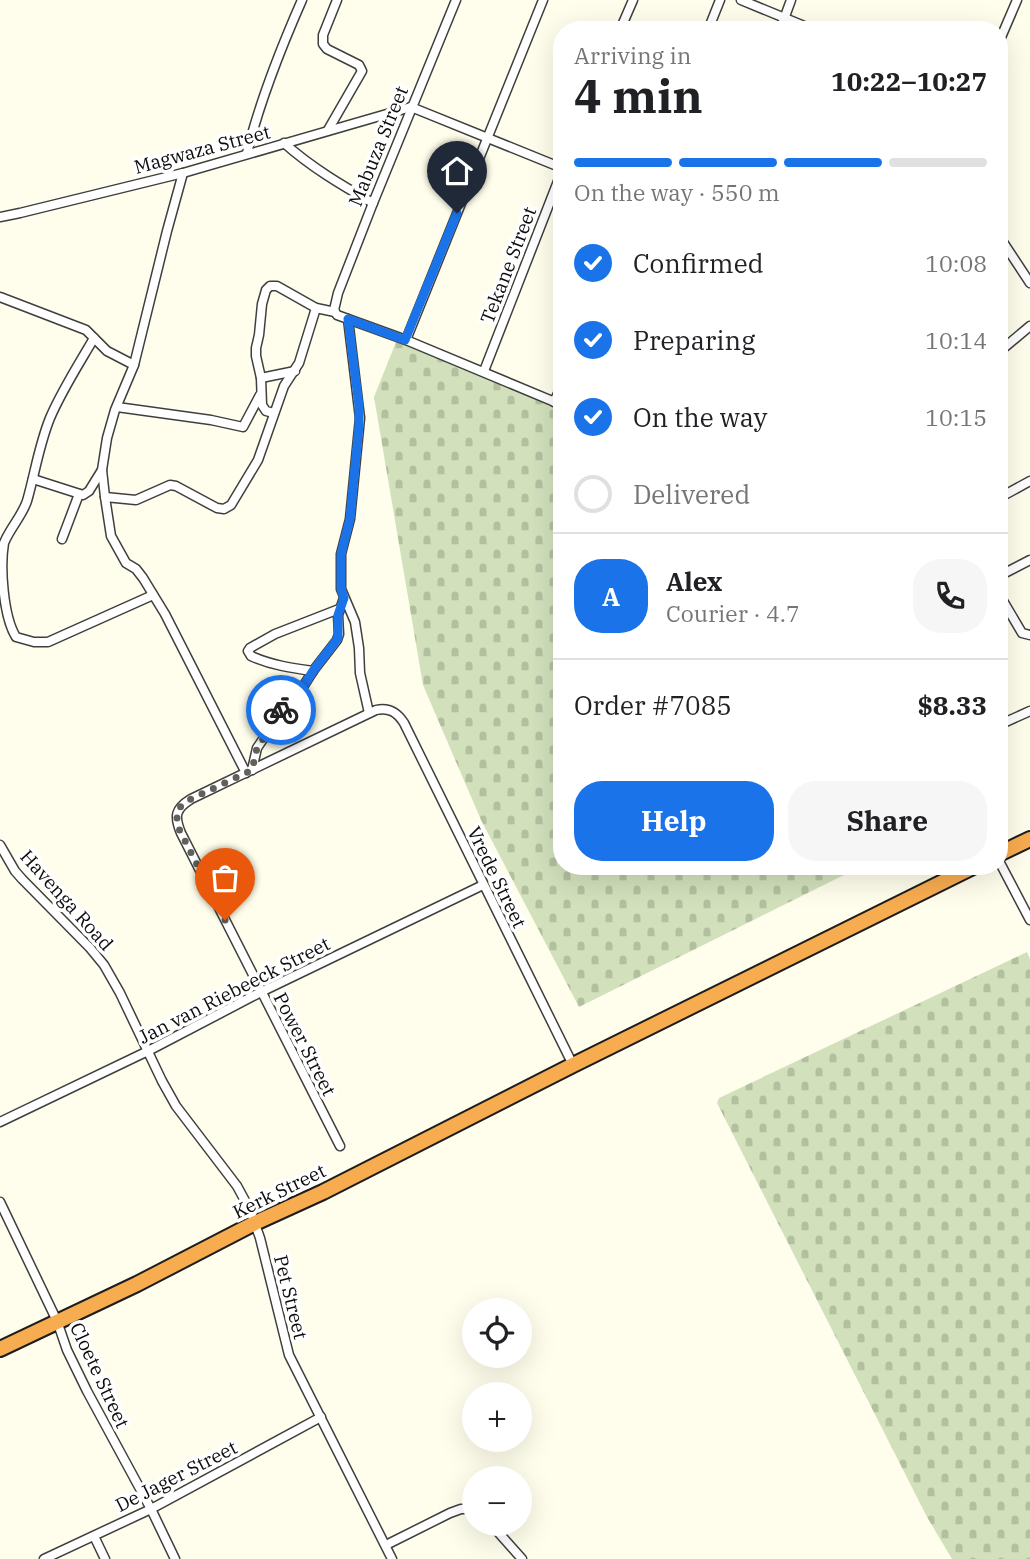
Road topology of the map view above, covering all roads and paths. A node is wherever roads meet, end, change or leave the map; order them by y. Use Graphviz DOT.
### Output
graph roads {
  1 [pos="302,0"];
  2 [pos="337,0"];
  3 [pos="456,0"];
  4 [pos="543,0"];
  5 [pos="633,0"];
  6 [pos="720,0"];
  7 [pos="741,0"];
  8 [pos="791,0"];
  9 [pos="1017,0"];
  10 [pos="785,17"];
  11 [pos="624,21"];
  12 [pos="712,21"];
  13 [pos="783,21"];
  14 [pos="794,21"];
  15 [pos="1008,21"];
  16 [pos="411,107"];
  17 [pos="328,130"];
  18 [pos="488,138"];
  19 [pos="284,143"];
  20 [pos="247,153"];
  21 [pos="553,165"];
  22 [pos="183,173"];
  23 [pos="553,192"];
  24 [pos="373,203"];
  25 [pos="0,217"];
  26 [pos="1008,250"];
  27 [pos="1030,283"];
  28 [pos="0,297"];
  29 [pos="316,307"];
  30 [pos="334,309"];
  31 [pos="348,319"];
  32 [pos="1030,326"];
  33 [pos="94,338"];
  34 [pos="405,340"];
  35 [pos="1008,344"];
  36 [pos="134,366"];
  37 [pos="295,371"];
  38 [pos="484,371"];
  39 [pos="261,378"];
  40 [pos="261,393"];
  41 [pos="553,402"];
  42 [pos="117,407"];
  43 [pos="274,413"];
  44 [pos="102,470"];
  45 [pos="33,479"];
  46 [pos="1030,481"];
  47 [pos="1008,493"];
  48 [pos="79,494"];
  49 [pos="105,497"];
  50 [pos="62,539"];
  51 [pos="1030,560"];
  52 [pos="1008,571"];
  53 [pos="153,595"];
  54 [pos="344,598"];
  55 [pos="339,608"];
  56 [pos="1008,610"];
  57 [pos="1030,635"];
  58 [pos="313,671"];
  59 [pos="1030,711"];
  60 [pos="369,713"];
  61 [pos="1008,721"];
  62 [pos="249,771"];
  63 [pos="1030,839"];
  64 [pos="0,845"];
  65 [pos="1008,850"];
  66 [pos="957,875"];
  67 [pos="1006,875"];
  68 [pos="483,885"];
  69 [pos="1030,920"];
  70 [pos="261,992"];
  71 [pos="148,1051"];
  72 [pos="573,1065"];
  73 [pos="0,1122"];
  74 [pos="340,1146"];
  75 [pos="0,1202"];
  76 [pos="255,1223"];
  77 [pos="57,1321"];
  78 [pos="0,1349"];
  79 [pos="321,1417"];
  80 [pos="462,1508"];
  81 [pos="151,1509"];
  82 [pos="93,1536"];
  83 [pos="502,1536"];
  84 [pos="386,1545"];
  85 [pos="44,1559"];
  86 [pos="104,1559"];
  87 [pos="175,1559"];
  88 [pos="392,1559"];
  89 [pos="522,1559"];
  1 -- 20 [label="street"];
  2 -- 17 [label="street"];
  3 -- 16 [label="street, Mabuza Street"];
  4 -- 18 [label="street"];
  5 -- 11 [label="street"];
  6 -- 12 [label="street"];
  7 -- 10 [label="street"];
  8 -- 10 [label="street"];
  9 -- 15 [label="street"];
  10 -- 13 [label="street"];
  10 -- 14 [label="street"];
  16 -- 17 [label="street, Magwaza Street"];
  16 -- 18 [label="street"];
  16 -- 24 [label="street, Mabuza Street"];
  17 -- 19 [label="street, Magwaza Street"];
  18 -- 21 [label="street"];
  18 -- 34 [label="street"];
  19 -- 20 [label="street, Magwaza Street"];
  19 -- 24 [label="street"];
  20 -- 22 [label="street, Magwaza Street"];
  22 -- 25 [label="street, Magwaza Street"];
  22 -- 36 [label="street"];
  23 -- 38 [label="street, Tekane Street"];
  24 -- 30 [label="street, Mabuza Street"];
  26 -- 27 [label="street"];
  28 -- 33 [label="street"];
  29 -- 30 [label="street"];
  29 -- 37 [label="street"];
  29 -- 39 [label="street"];
  30 -- 31 [label="street"];
  31 -- 34 [label="street"];
  31 -- 54 [label="street"];
  32 -- 35 [label="street"];
  33 -- 36 [label="street"];
  33 -- 45 [label="street"];
  34 -- 38 [label="street"];
  36 -- 42 [label="street"];
  37 -- 39 [label="street"];
  37 -- 43 [label="street"];
  38 -- 41 [label="street"];
  39 -- 40 [label="street"];
  40 -- 42 [label="street"];
  40 -- 43 [label="street"];
  42 -- 44 [label="street"];
  43 -- 49 [label="street"];
  44 -- 48 [label="street"];
  44 -- 49 [label="street"];
  45 -- 48 [label="street"];
  45 -- 53 [label="street"];
  46 -- 47 [label="street"];
  48 -- 50 [label="street"];
  49 -- 53 [label="street"];
  51 -- 52 [label="street"];
  53 -- 62 [label="street"];
  54 -- 55 [label="street"];
  54 -- 60 [label="street"];
  55 -- 58 [label="street"];
  55 -- 58 [label="street"];
  56 -- 57 [label="street"];
  58 -- 62 [label="street"];
  59 -- 61 [label="street"];
  60 -- 62 [label="street"];
  60 -- 68 [label="street, Vrede Street"];
  62 -- 70 [label="street, Power Street"];
  63 -- 65 [label="highway"];
  64 -- 71 [label="street, Havenga Road"];
  66 -- 72 [label="highway, Kerk Street"];
  67 -- 69 [label="street"];
  68 -- 70 [label="street, Jan van Riebeeck Street"];
  68 -- 72 [label="street, Vrede Street"];
  70 -- 71 [label="street, Jan van Riebeeck Street"];
  70 -- 74 [label="street, Power Street"];
  71 -- 73 [label="street, Jan van Riebeeck Street"];
  71 -- 76 [label="street, Pet Street"];
  72 -- 76 [label="highway, Kerk Street"];
  75 -- 77 [label="street, Cloete Street"];
  76 -- 77 [label="highway, Kerk Street"];
  76 -- 79 [label="street, Pet Street"];
  77 -- 78 [label="highway, Kerk Street"];
  77 -- 81 [label="street, Cloete Street"];
  79 -- 81 [label="street, De Jager Street"];
  79 -- 84 [label="street, Pet Street"];
  80 -- 84 [label="street"];
  81 -- 82 [label="street, De Jager Street"];
  81 -- 87 [label="street, Cloete Street"];
  82 -- 85 [label="street, De Jager Street"];
  82 -- 86 [label="street"];
  83 -- 89 [label="street"];
  84 -- 88 [label="street, Pet Street"];
}
